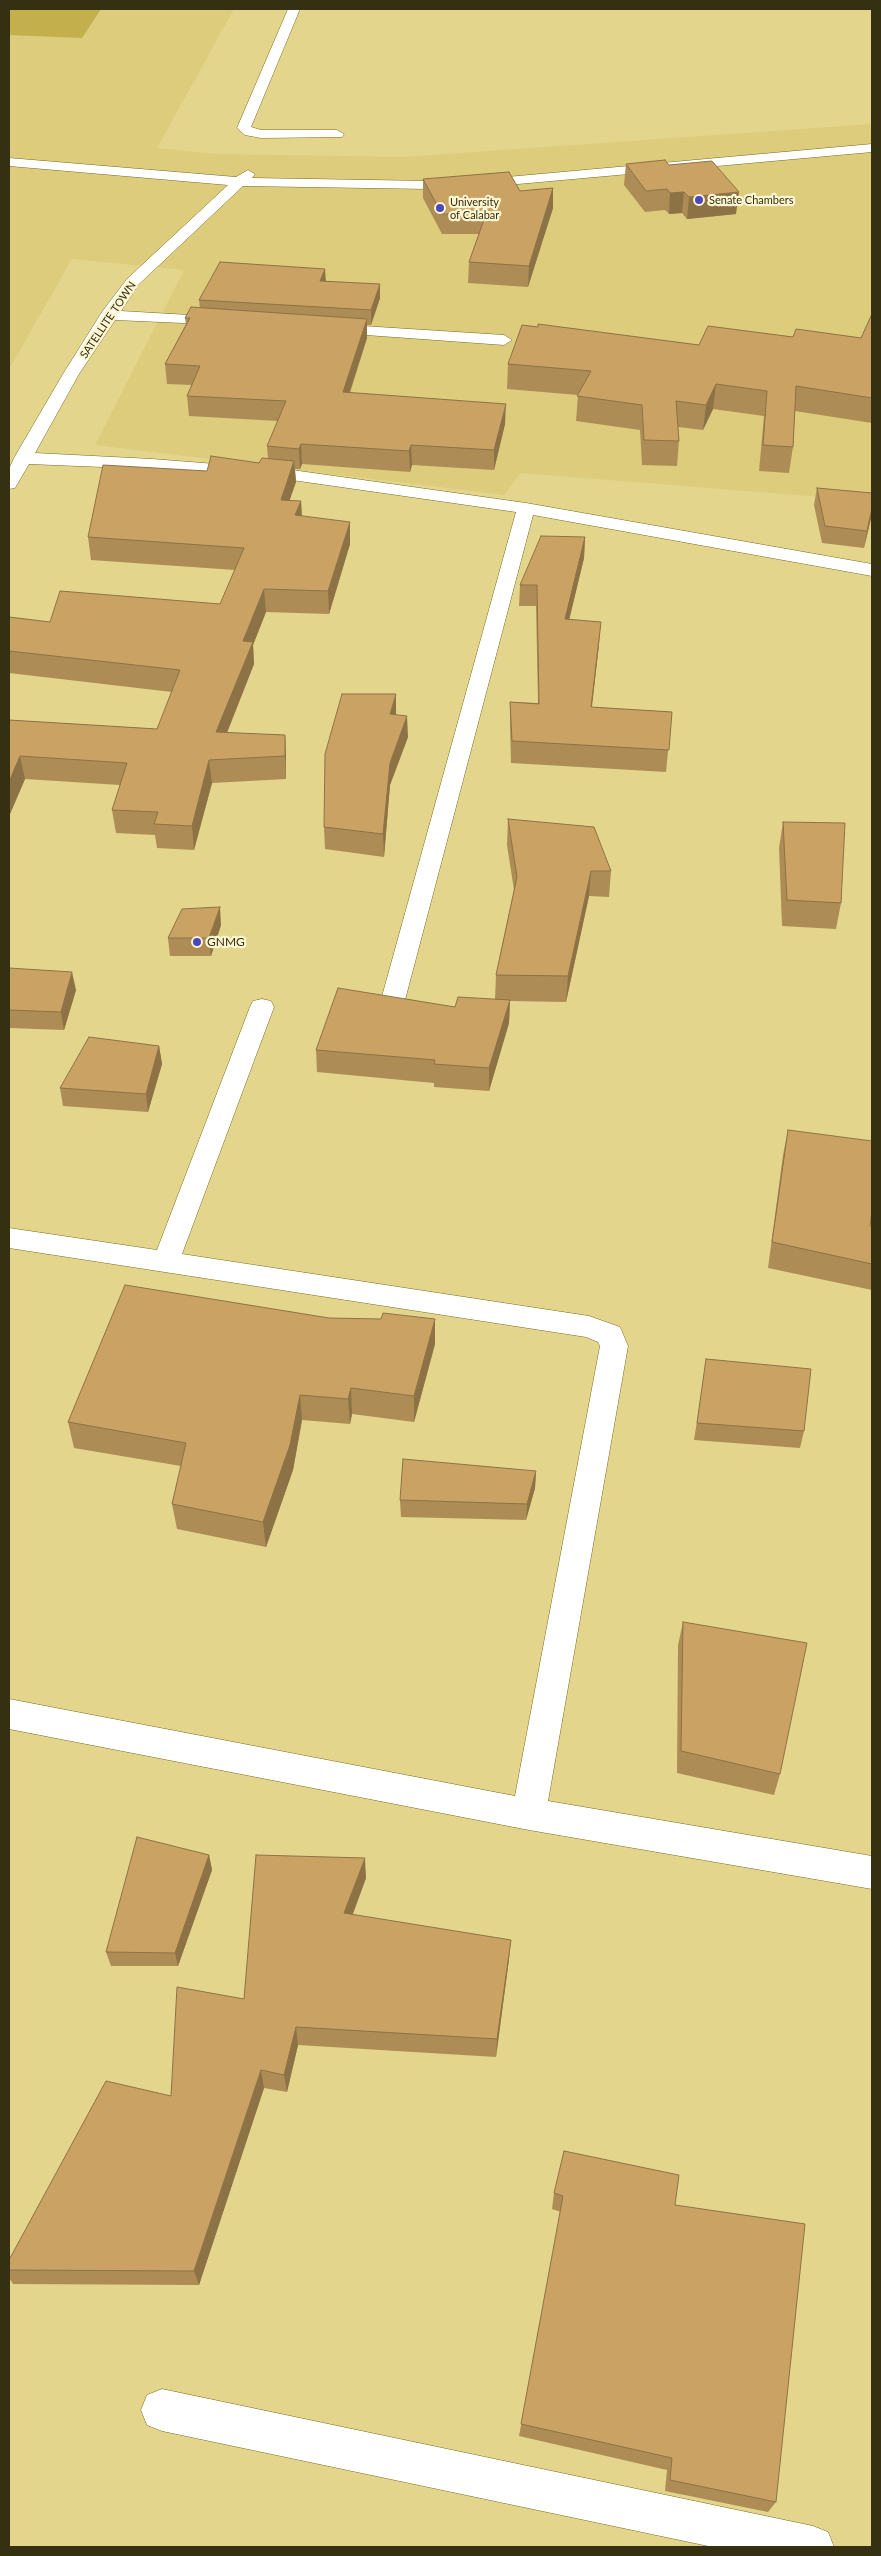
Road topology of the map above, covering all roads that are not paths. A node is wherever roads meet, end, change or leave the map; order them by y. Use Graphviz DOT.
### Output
graph roads {
  1 [pos="294,9"];
  2 [pos="337,134"];
  3 [pos="870,148"];
  4 [pos="9,154"];
  5 [pos="9,162"];
  6 [pos="244,178"];
  7 [pos="108,315"];
  8 [pos="244,323"];
  9 [pos="311,327"];
  10 [pos="504,340"];
  11 [pos="22,458"];
  12 [pos="9,484"];
  13 [pos="526,508"];
  14 [pos="872,570"];
  15 [pos="393,1000"];
  16 [pos="262,1007"];
  17 [pos="9,1238"];
  18 [pos="166,1262"];
  19 [pos="9,1714"];
  20 [pos="529,1814"];
  21 [pos="872,1873"];
  22 [pos="162,2410"];
  23 [pos="813,2547"];
  1 -- 2 [label="street"];
  3 -- 6 [label="street"];
  4 -- 6 [label="street"];
  5 -- 6 [label="street"];
  6 -- 7 [label="street, SATELLITE TOWN"];
  7 -- 8 [label="street"];
  7 -- 11 [label="street, SATELLITE TOWN"];
  9 -- 10 [label="street"];
  11 -- 12 [label="street, SATELLITE TOWN"];
  11 -- 13 [label="street"];
  13 -- 14 [label="street"];
  13 -- 15 [label="street"];
  16 -- 18 [label="street"];
  17 -- 18 [label="street"];
  18 -- 20 [label="street"];
  19 -- 20 [label="street"];
  20 -- 21 [label="street"];
  22 -- 23 [label="street"];
}
